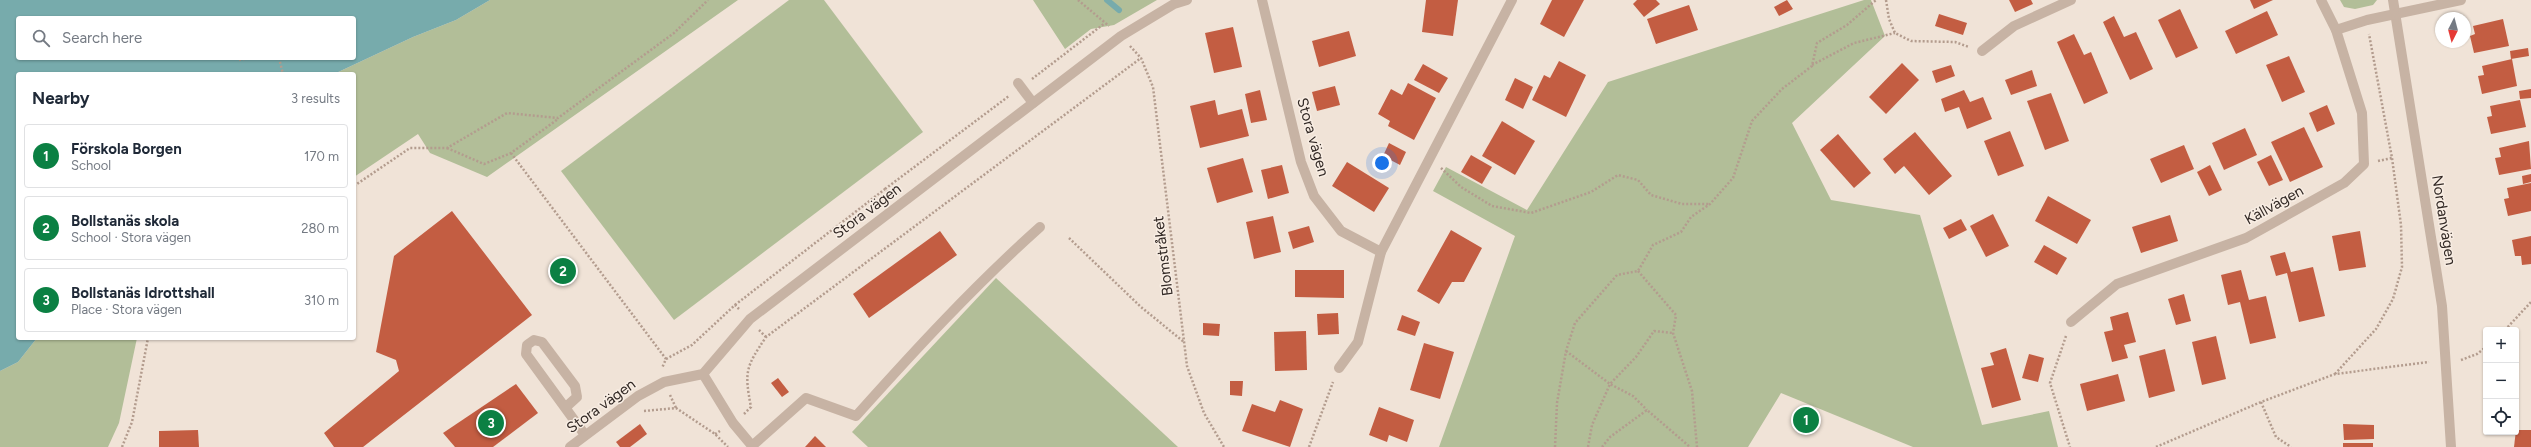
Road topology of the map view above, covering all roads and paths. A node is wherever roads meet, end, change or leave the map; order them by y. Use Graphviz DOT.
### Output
graph roads {
  1 [pos="708,0"];
  2 [pos="1078,0"];
  3 [pos="1187,0"];
  4 [pos="1262,0"];
  5 [pos="1512,0"];
  6 [pos="1876,0"];
  7 [pos="1886,0"];
  8 [pos="2071,0"];
  9 [pos="2321,0"];
  10 [pos="2393,0"];
  11 [pos="2461,0"];
  12 [pos="2396,15"];
  13 [pos="2367,20"];
  14 [pos="1105,23"];
  15 [pos="2336,30"];
  16 [pos="1895,33"];
  17 [pos="1121,36"];
  18 [pos="1982,50"];
  19 [pos="279,60"];
  20 [pos="1812,66"];
  21 [pos="282,72"];
  22 [pos="1019,85"];
  23 [pos="1033,103"];
  24 [pos="558,118"];
  25 [pos="447,148"];
  26 [pos="511,153"];
  27 [pos="1430,158"];
  28 [pos="356,185"];
  29 [pos="884,190"];
  30 [pos="1710,204"];
  31 [pos="900,205"];
  32 [pos="1040,227"];
  33 [pos="1069,238"];
  34 [pos="1381,252"];
  35 [pos="1638,271"];
  36 [pos="2531,302"];
  37 [pos="735,305"];
  38 [pos="750,319"];
  39 [pos="2071,322"];
  40 [pos="2507,327"];
  41 [pos="1673,333"];
  42 [pos="766,337"];
  43 [pos="148,340"];
  44 [pos="1184,342"];
  45 [pos="2483,349"];
  46 [pos="1566,350"];
  47 [pos="666,359"];
  48 [pos="2461,360"];
  49 [pos="2429,362"];
  50 [pos="1339,368"];
  51 [pos="703,374"];
  52 [pos="2335,374"];
  53 [pos="664,382"];
  54 [pos="1610,384"];
  55 [pos="2262,402"];
  56 [pos="566,407"];
  57 [pos="676,408"];
  58 [pos="1647,410"];
  59 [pos="637,416"];
  60 [pos="734,423"];
  61 [pos="715,434"];
  62 [pos="585,435"];
  63 [pos="575,446"];
  64 [pos="122,447"];
  65 [pos="728,447"];
  66 [pos="753,447"];
  67 [pos="1224,447"];
  68 [pos="1309,447"];
  69 [pos="1555,447"];
  70 [pos="1588,447"];
  71 [pos="1602,447"];
  72 [pos="1690,447"];
  73 [pos="1697,447"];
  74 [pos="2070,447"];
  75 [pos="2156,447"];
  76 [pos="2290,447"];
  77 [pos="2451,447"];
  1 -- 24 [label="path"];
  2 -- 14 [label="path"];
  3 -- 17 [label="street, Stora vägen"];
  4 -- 34 [label="street, Stora vägen"];
  5 -- 27 [label="street"];
  6 -- 20 [label="path"];
  7 -- 16 [label="path"];
  8 -- 18 [label="street"];
  9 -- 15 [label="street, Källvägen"];
  10 -- 12 [label="street, Nordanvägen"];
  11 -- 12 [label="street"];
  12 -- 13 [label="street"];
  12 -- 77 [label="street, Nordanvägen"];
  13 -- 15 [label="street"];
  13 -- 52 [label="path"];
  14 -- 17 [label="path"];
  14 -- 22 [label="path"];
  15 -- 39 [label="street, Källvägen"];
  16 -- 18 [label="path"];
  16 -- 20 [label="path"];
  17 -- 23 [label="street, Stora vägen"];
  19 -- 21 [label="path"];
  20 -- 30 [label="path"];
  22 -- 23 [label="street"];
  22 -- 29 [label="path"];
  23 -- 31 [label="street, Stora vägen"];
  24 -- 25 [label="path"];
  24 -- 26 [label="path"];
  25 -- 26 [label="path"];
  25 -- 28 [label="path"];
  26 -- 47 [label="path"];
  27 -- 30 [label="path"];
  27 -- 34 [label="street"];
  29 -- 31 [label="path"];
  29 -- 37 [label="path"];
  30 -- 35 [label="path"];
  31 -- 38 [label="street, Stora vägen"];
  32 -- 66 [label="street"];
  33 -- 44 [label="path"];
  34 -- 50 [label="street"];
  35 -- 41 [label="path"];
  35 -- 46 [label="path"];
  36 -- 40 [label="path"];
  37 -- 38 [label="path"];
  37 -- 47 [label="path"];
  38 -- 42 [label="path"];
  38 -- 51 [label="street, Stora vägen"];
  39 -- 74 [label="path"];
  41 -- 54 [label="path"];
  41 -- 73 [label="path"];
  42 -- 44 [label="path, Blomstråket"];
  42 -- 60 [label="path"];
  43 -- 64 [label="path"];
  44 -- 67 [label="path, Blomstråket"];
  45 -- 48 [label="path"];
  46 -- 54 [label="path"];
  46 -- 69 [label="path"];
  47 -- 53 [label="path"];
  49 -- 52 [label="path"];
  50 -- 68 [label="path"];
  51 -- 53 [label="street, Stora vägen"];
  51 -- 60 [label="street"];
  52 -- 55 [label="path"];
  53 -- 57 [label="path"];
  53 -- 62 [label="street, Stora vägen"];
  54 -- 58 [label="path"];
  54 -- 70 [label="path"];
  55 -- 75 [label="path"];
  55 -- 76 [label="path"];
  56 -- 56 [label="street"];
  56 -- 62 [label="street"];
  57 -- 59 [label="path"];
  57 -- 61 [label="path"];
  58 -- 71 [label="path"];
  58 -- 72 [label="path"];
  60 -- 61 [label="path"];
  60 -- 66 [label="street"];
  61 -- 65 [label="path"];
  62 -- 63 [label="street, Stora vägen"];
}
